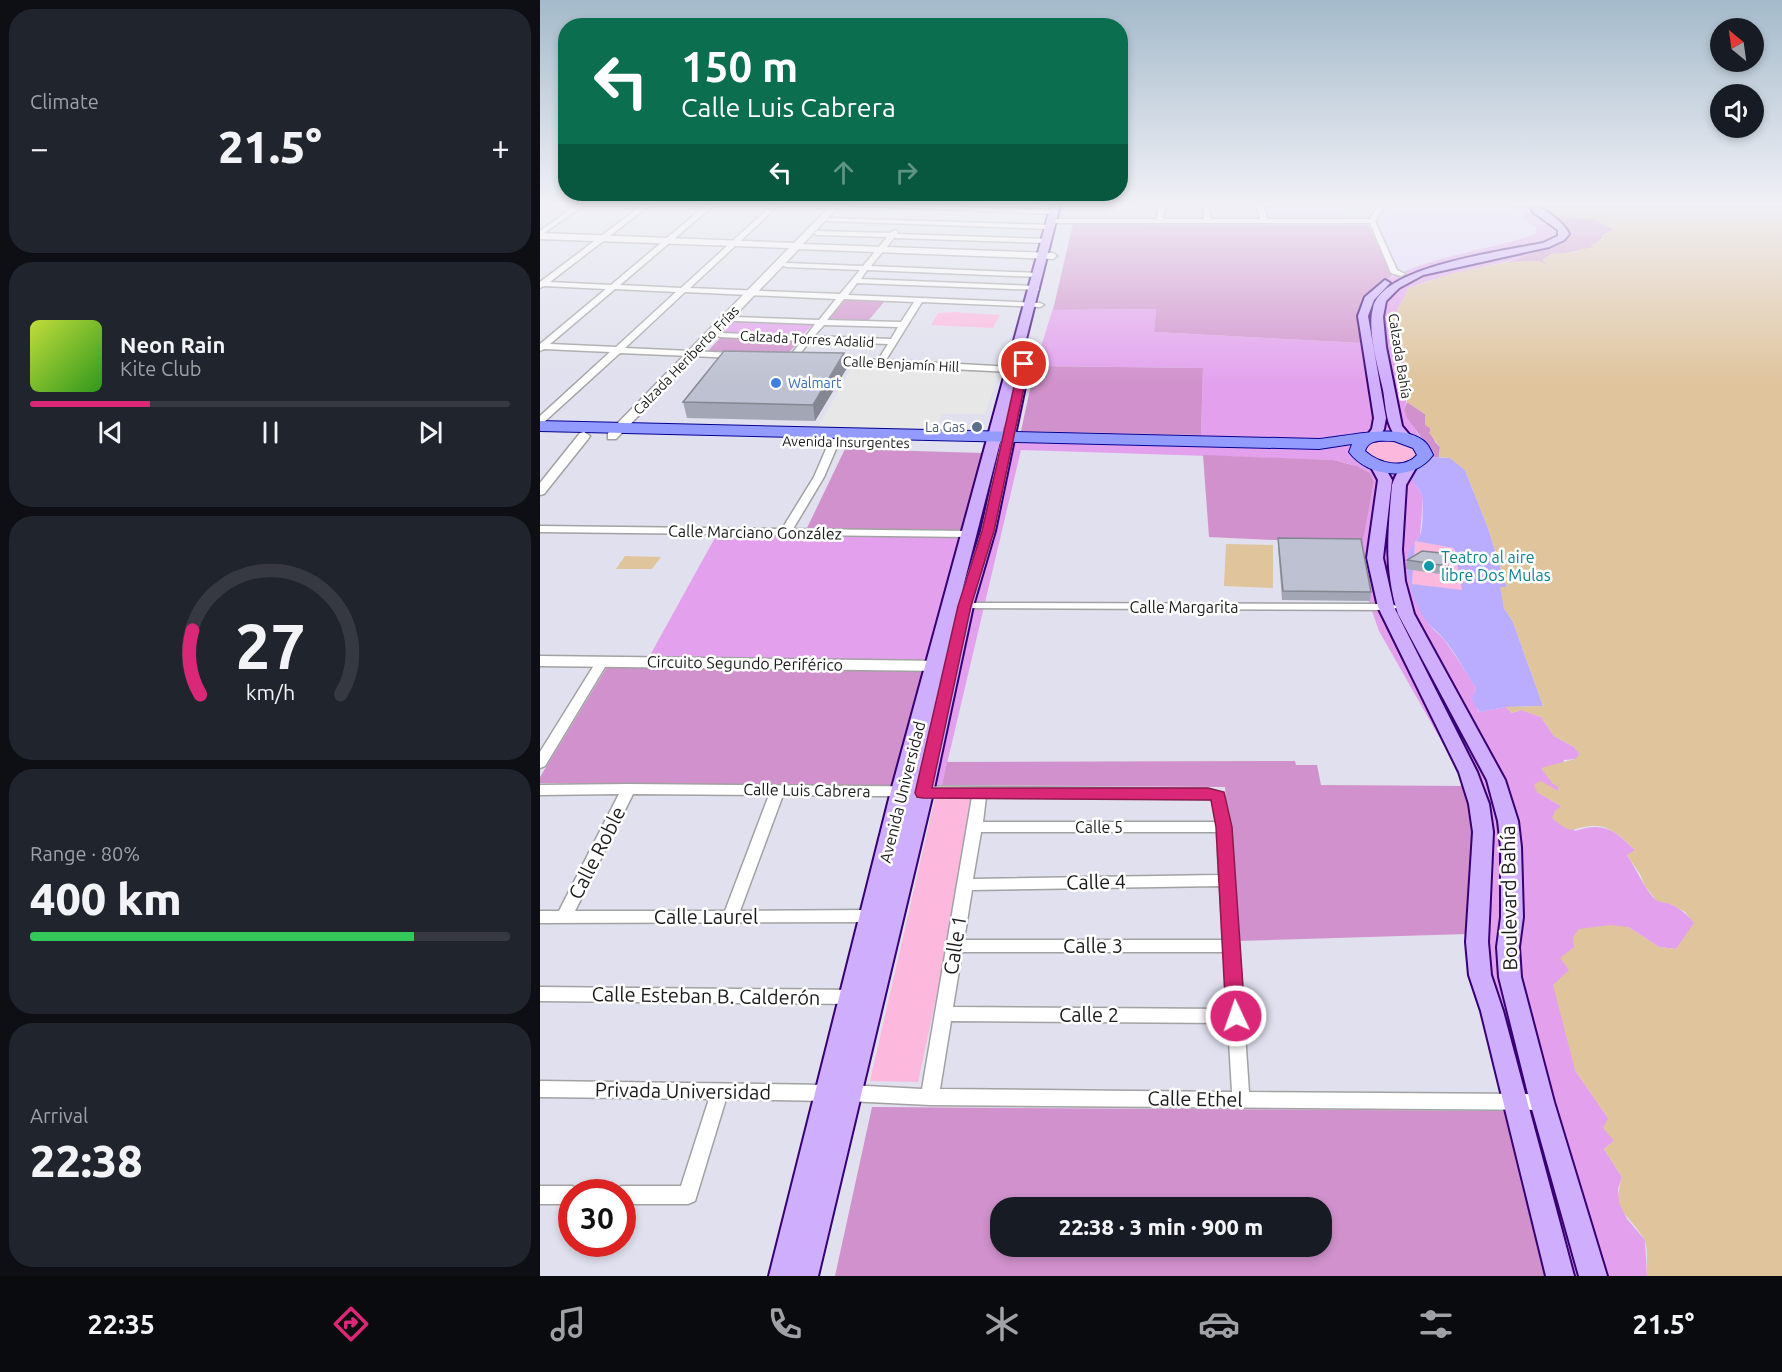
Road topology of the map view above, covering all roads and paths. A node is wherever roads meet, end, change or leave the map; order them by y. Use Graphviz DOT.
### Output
graph roads {
  1 [pos="568,265"];
  2 [pos="640,265"];
  3 [pos="710,265"];
  4 [pos="783,265"];
  5 [pos="786,265"];
  6 [pos="867,265"];
  7 [pos="1044,265"];
  8 [pos="1046,265"];
  9 [pos="1391,265"];
  10 [pos="1434,265"];
  11 [pos="1453,265"];
  12 [pos="864,268"];
  13 [pos="1401,274"];
  14 [pos="1038,275"];
  15 [pos="855,281"];
  16 [pos="541,285"];
  17 [pos="616,287"];
  18 [pos="1036,288"];
  19 [pos="682,290"];
  20 [pos="755,293"];
  21 [pos="842,297"];
  22 [pos="919,301"];
  23 [pos="1035,305"];
  24 [pos="735,319"];
  25 [pos="823,321"];
  26 [pos="904,325"];
  27 [pos="720,335"];
  28 [pos="811,338"];
  29 [pos="894,342"];
  30 [pos="540,347"];
  31 [pos="619,350"];
  32 [pos="696,354"];
  33 [pos="747,357"];
  34 [pos="781,358"];
  35 [pos="792,358"];
  36 [pos="803,359"];
  37 [pos="825,360"];
  38 [pos="880,363"];
  39 [pos="1011,369"];
  40 [pos="540,424"];
  41 [pos="622,432"];
  42 [pos="540,435"];
  43 [pos="584,436"];
  44 [pos="1369,438"];
  45 [pos="1405,438"];
  46 [pos="1000,441"];
  47 [pos="834,442"];
  48 [pos="1152,445"];
  49 [pos="1372,463"];
  50 [pos="1410,466"];
  51 [pos="540,491"];
  52 [pos="540,529"];
  53 [pos="786,533"];
  54 [pos="970,534"];
  55 [pos="964,606"];
  56 [pos="1394,607"];
  57 [pos="540,661"];
  58 [pos="602,662"];
  59 [pos="942,666"];
  60 [pos="540,763"];
  61 [pos="629,789"];
  62 [pos="778,789"];
  63 [pos="540,790"];
  64 [pos="902,791"];
  65 [pos="923,793"];
  66 [pos="980,794"];
  67 [pos="974,827"];
  68 [pos="1224,827"];
  69 [pos="1227,880"];
  70 [pos="964,885"];
  71 [pos="872,916"];
  72 [pos="540,917"];
  73 [pos="564,917"];
  74 [pos="730,917"];
  75 [pos="954,946"];
  76 [pos="1231,946"];
  77 [pos="540,994"];
  78 [pos="861,998"];
  79 [pos="943,1014"];
  80 [pos="1236,1016"];
  81 [pos="540,1089"];
  82 [pos="720,1091"];
  83 [pos="827,1093"];
  84 [pos="848,1093"];
  85 [pos="930,1097"];
  86 [pos="1241,1100"];
  87 [pos="1514,1102"];
  88 [pos="1542,1102"];
  89 [pos="812,1154"];
  90 [pos="833,1155"];
  91 [pos="558,1195"];
  92 [pos="636,1195"];
  93 [pos="540,1196"];
  94 [pos="783,1276"];
  95 [pos="804,1276"];
  96 [pos="1560,1276"];
  97 [pos="1593,1276"];
  1 -- 16 [label="street"];
  2 -- 17 [label="street"];
  3 -- 19 [label="street"];
  4 -- 20 [label="street, Calzada Heriberto Frías"];
  5 -- 12 [label="street"];
  5 -- 20 [label="street, Calzada Heriberto Frías"];
  6 -- 12 [label="street"];
  7 -- 14 [label="main road, Avenida Universidad"];
  8 -- 23 [label="main road, Avenida Universidad"];
  9 -- 13 [label="street"];
  10 -- 13 [label="main road, Calzada Bahía"];
  11 -- 45 [label="main road, Calzada Bahía"];
  12 -- 14 [label="street"];
  12 -- 15 [label="street"];
  13 -- 44 [label="main road, Calzada Bahía"];
  14 -- 18 [label="main road, Avenida Universidad"];
  15 -- 18 [label="street"];
  15 -- 21 [label="street"];
  16 -- 17 [label="street"];
  17 -- 19 [label="street"];
  17 -- 30 [label="street"];
  18 -- 23 [label="main road, Avenida Universidad"];
  19 -- 20 [label="street"];
  19 -- 31 [label="street"];
  20 -- 21 [label="street"];
  20 -- 24 [label="street, Calzada Heriberto Frías"];
  20 -- 32 [label="street, Calzada Heriberto Frías"];
  21 -- 22 [label="street"];
  21 -- 25 [label="street"];
  22 -- 23 [label="street"];
  22 -- 26 [label="street"];
  23 -- 39 [label="main road, Avenida Universidad"];
  23 -- 46 [label="main road, Avenida Universidad"];
  24 -- 25 [label="street"];
  24 -- 27 [label="street, Calzada Heriberto Frías"];
  25 -- 26 [label="street"];
  25 -- 28 [label="street"];
  26 -- 29 [label="street"];
  27 -- 28 [label="street, Calzada Torres Adalid"];
  27 -- 32 [label="street, Calzada Heriberto Frías"];
  28 -- 29 [label="street, Calzada Torres Adalid"];
  28 -- 35 [label="street"];
  29 -- 38 [label="street"];
  30 -- 31 [label="street"];
  31 -- 32 [label="street"];
  31 -- 40 [label="street"];
  32 -- 33 [label="street"];
  32 -- 41 [label="street, Calzada Heriberto Frías"];
  34 -- 35 [label="street"];
  35 -- 36 [label="street"];
  37 -- 38 [label="street, Calle Benjamín Hill"];
  38 -- 39 [label="street, Calle Benjamín Hill"];
  39 -- 46 [label="main road, Avenida Universidad"];
  40 -- 41 [label="main road, Avenida Insurgentes"];
  41 -- 43 [label="main road, Avenida Insurgentes"];
  41 -- 46 [label="main road, Avenida Insurgentes"];
  41 -- 47 [label="main road, Avenida Insurgentes"];
  42 -- 43 [label="main road, Avenida Insurgentes"];
  43 -- 51 [label="street"];
  44 -- 45 [label="main road, Avenida Insurgentes"];
  44 -- 48 [label="main road, Avenida Insurgentes"];
  44 -- 49 [label="main road"];
  45 -- 50 [label="main road"];
  46 -- 47 [label="main road, Avenida Insurgentes"];
  46 -- 48 [label="main road, Avenida Insurgentes"];
  46 -- 54 [label="main road, Avenida Universidad"];
  46 -- 55 [label="main road, Avenida Universidad"];
  47 -- 53 [label="street"];
  48 -- 49 [label="main road, Avenida Insurgentes"];
  49 -- 50 [label="main road, Avenida Insurgentes"];
  49 -- 56 [label="main road, Boulevard Bahía"];
  50 -- 56 [label="main road, Boulevard Bahía"];
  52 -- 53 [label="street, Calle Marciano González"];
  53 -- 54 [label="street, Calle Marciano González"];
  54 -- 59 [label="main road, Avenida Universidad"];
  55 -- 56 [label="street, Calle Margarita"];
  55 -- 59 [label="main road, Avenida Universidad"];
  56 -- 87 [label="main road, Boulevard Bahía"];
  56 -- 88 [label="main road, Boulevard Bahía"];
  57 -- 58 [label="street, Circuito Segundo Periférico"];
  58 -- 59 [label="street, Circuito Segundo Periférico"];
  58 -- 60 [label="street"];
  59 -- 64 [label="main road, Avenida Universidad"];
  59 -- 65 [label="main road, Avenida Universidad"];
  61 -- 62 [label="street, Calle Luis Cabrera"];
  61 -- 63 [label="street, Calle Luis Cabrera"];
  61 -- 73 [label="street, Calle Roble"];
  62 -- 64 [label="street, Calle Luis Cabrera"];
  62 -- 74 [label="street"];
  64 -- 65 [label="street, Calle Luis Cabrera"];
  64 -- 71 [label="main road, Avenida Universidad"];
  65 -- 66 [label="street, Calle Luis Cabrera"];
  65 -- 78 [label="main road, Avenida Universidad"];
  66 -- 67 [label="street, Calle 1"];
  66 -- 68 [label="street, Calle Luis Cabrera"];
  67 -- 68 [label="street, Calle 5"];
  67 -- 70 [label="street, Calle 1"];
  68 -- 69 [label="street"];
  69 -- 70 [label="street, Calle 4"];
  69 -- 76 [label="street"];
  70 -- 75 [label="street, Calle 1"];
  71 -- 74 [label="street, Calle Laurel"];
  71 -- 78 [label="main road, Avenida Universidad"];
  72 -- 73 [label="street, Calle Laurel"];
  73 -- 74 [label="street, Calle Laurel"];
  75 -- 76 [label="street, Calle 3"];
  75 -- 79 [label="street, Calle 1"];
  76 -- 80 [label="street"];
  77 -- 78 [label="street, Calle Esteban B. Calderón"];
  78 -- 83 [label="main road, Avenida Universidad"];
  78 -- 84 [label="main road, Avenida Universidad"];
  79 -- 80 [label="street, Calle 2"];
  79 -- 85 [label="street, Calle 1"];
  80 -- 86 [label="street"];
  81 -- 82 [label="street, Privada Universidad"];
  82 -- 83 [label="street, Privada Universidad"];
  82 -- 92 [label="street"];
  83 -- 89 [label="main road, Avenida Universidad"];
  84 -- 85 [label="street, Calle Ethel"];
  84 -- 90 [label="main road, Avenida Universidad"];
  85 -- 86 [label="street, Calle Ethel"];
  86 -- 87 [label="street, Calle Ethel"];
  87 -- 88 [label="street, Calle Ethel"];
  87 -- 96 [label="main road, Boulevard Bahía"];
  88 -- 97 [label="main road, Boulevard Bahía"];
  89 -- 90 [label="street"];
  89 -- 94 [label="main road, Avenida Universidad"];
  90 -- 95 [label="main road, Avenida Universidad"];
  91 -- 93 [label="street"];
}
